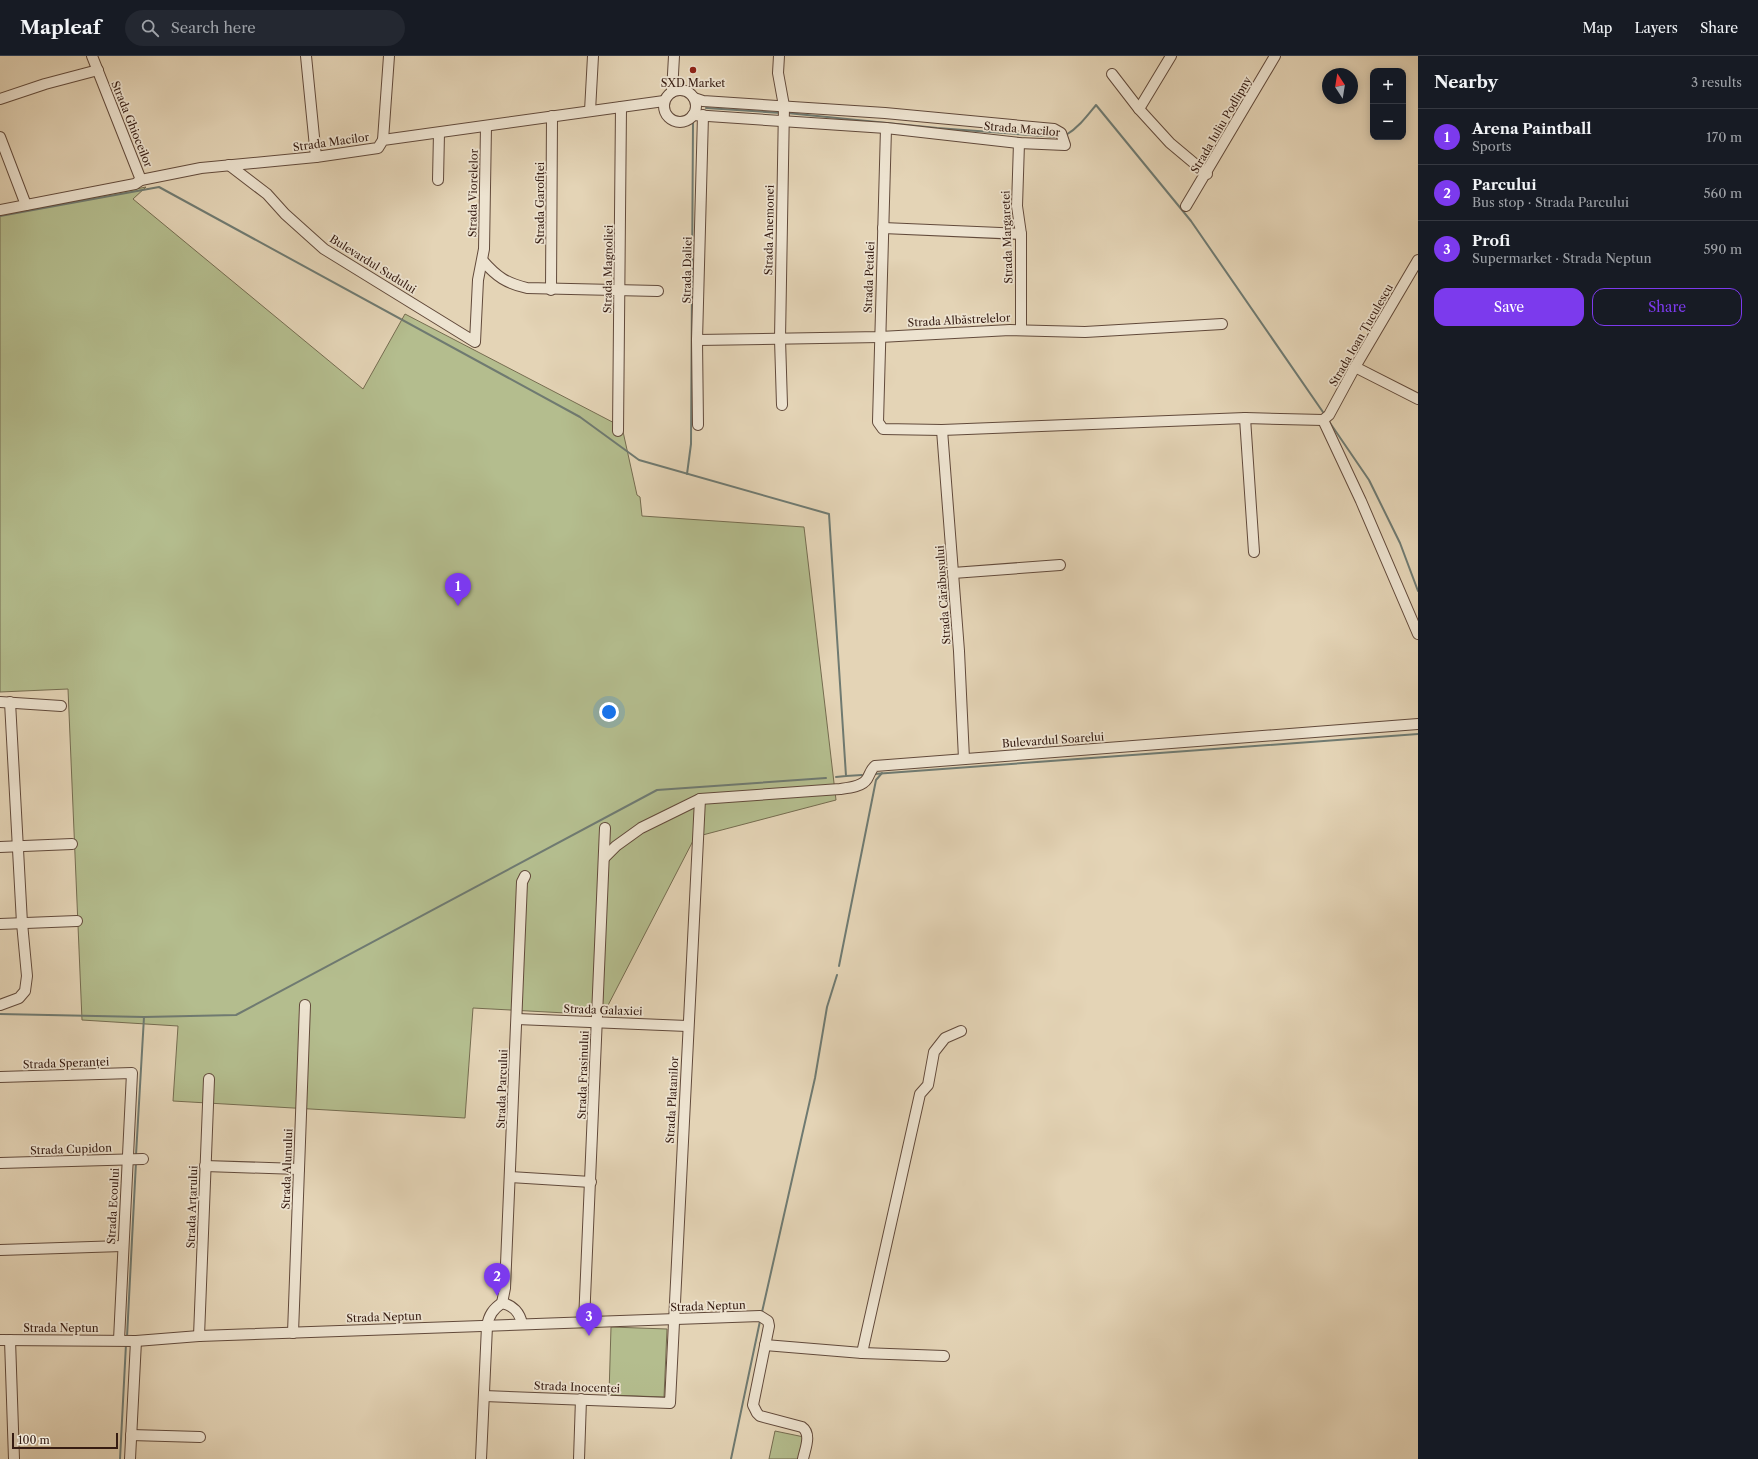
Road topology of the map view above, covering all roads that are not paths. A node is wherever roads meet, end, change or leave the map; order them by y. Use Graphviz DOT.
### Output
graph roads {
  1 [pos="92,56"];
  2 [pos="306,56"];
  3 [pos="389,56"];
  4 [pos="593,56"];
  5 [pos="674,56"];
  6 [pos="779,56"];
  7 [pos="1171,56"];
  8 [pos="1275,56"];
  9 [pos="98,70"];
  10 [pos="1112,74"];
  11 [pos="672,92"];
  12 [pos="694,98"];
  13 [pos="0,99"];
  14 [pos="664,101"];
  15 [pos="621,107"];
  16 [pos="1139,109"];
  17 [pos="590,111"];
  18 [pos="783,113"];
  19 [pos="698,115"];
  20 [pos="552,116"];
  21 [pos="486,126"];
  22 [pos="886,128"];
  23 [pos="439,132"];
  24 [pos="0,136"];
  25 [pos="383,140"];
  26 [pos="1019,142"];
  27 [pos="316,157"];
  28 [pos="230,165"];
  29 [pos="1207,174"];
  30 [pos="141,180"];
  31 [pos="438,180"];
  32 [pos="26,205"];
  33 [pos="1186,206"];
  34 [pos="0,210"];
  35 [pos="883,228"];
  36 [pos="1021,234"];
  37 [pos="1418,260"];
  38 [pos="483,261"];
  39 [pos="551,290"];
  40 [pos="620,291"];
  41 [pos="658,291"];
  42 [pos="1222,324"];
  43 [pos="1021,330"];
  44 [pos="880,337"];
  45 [pos="780,339"];
  46 [pos="697,340"];
  47 [pos="475,342"];
  48 [pos="1355,367"];
  49 [pos="1418,399"];
  50 [pos="782,405"];
  51 [pos="1245,418"];
  52 [pos="1323,420"];
  53 [pos="698,425"];
  54 [pos="942,430"];
  55 [pos="618,431"];
  56 [pos="1254,552"];
  57 [pos="1060,565"];
  58 [pos="953,573"];
  59 [pos="1418,634"];
  60 [pos="5,702"];
  61 [pos="61,706"];
  62 [pos="1418,724"];
  63 [pos="964,759"];
  64 [pos="700,799"];
  65 [pos="605,828"];
  66 [pos="72,844"];
  67 [pos="18,846"];
  68 [pos="0,847"];
  69 [pos="604,858"];
  70 [pos="525,876"];
  71 [pos="77,921"];
  72 [pos="22,923"];
  73 [pos="0,924"];
  74 [pos="0,1005"];
  75 [pos="305,1005"];
  76 [pos="517,1019"];
  77 [pos="597,1022"];
  78 [pos="687,1026"];
  79 [pos="961,1031"];
  80 [pos="132,1072"];
  81 [pos="0,1077"];
  82 [pos="209,1079"];
  83 [pos="135,1159"];
  84 [pos="0,1163"];
  85 [pos="205,1166"];
  86 [pos="299,1169"];
  87 [pos="510,1177"];
  88 [pos="591,1182"];
  89 [pos="122,1246"];
  90 [pos="0,1250"];
  91 [pos="502,1303"];
  92 [pos="673,1319"];
  93 [pos="584,1322"];
  94 [pos="522,1324"];
  95 [pos="487,1326"];
  96 [pos="293,1333"];
  97 [pos="199,1336"];
  98 [pos="5,1340"];
  99 [pos="127,1341"];
  100 [pos="765,1345"];
  101 [pos="862,1353"];
  102 [pos="944,1356"];
  103 [pos="484,1396"];
  104 [pos="581,1399"];
  105 [pos="670,1402"];
  106 [pos="131,1436"];
  107 [pos="200,1437"];
  108 [pos="14,1459"];
  109 [pos="130,1459"];
  110 [pos="481,1459"];
  111 [pos="579,1459"];
  112 [pos="803,1459"];
  1 -- 9 [label="street, Strada Ghioceilor"];
  2 -- 27 [label="street"];
  3 -- 25 [label="street"];
  4 -- 17 [label="street"];
  5 -- 11 [label="street"];
  6 -- 18 [label="street, Strada Anemonei"];
  7 -- 16 [label="street"];
  8 -- 29 [label="street, Strada Iuliu Podlipny"];
  9 -- 13 [label="street"];
  9 -- 30 [label="street, Strada Ghioceilor"];
  10 -- 16 [label="street"];
  11 -- 12 [label="street"];
  11 -- 14 [label="street"];
  12 -- 18 [label="street, Strada Macilor"];
  12 -- 19 [label="street"];
  14 -- 15 [label="street, Strada Macilor"];
  14 -- 19 [label="street"];
  15 -- 17 [label="street, Strada Macilor"];
  15 -- 40 [label="street, Strada Magnoliei"];
  16 -- 29 [label="street"];
  17 -- 20 [label="street, Strada Macilor"];
  18 -- 19 [label="street, Strada Macilor"];
  18 -- 22 [label="street, Strada Macilor"];
  18 -- 26 [label="street, Strada Macilor"];
  18 -- 45 [label="street, Strada Anemonei"];
  19 -- 46 [label="street, Strada Daliei"];
  20 -- 21 [label="street, Strada Macilor"];
  20 -- 39 [label="street, Strada Garofiței"];
  21 -- 23 [label="street, Strada Macilor"];
  21 -- 38 [label="street, Strada Viorelelor"];
  22 -- 26 [label="street, Strada Macilor"];
  22 -- 35 [label="street, Strada Petalei"];
  23 -- 25 [label="street, Strada Macilor"];
  23 -- 31 [label="street"];
  24 -- 32 [label="street"];
  25 -- 27 [label="street, Strada Macilor"];
  26 -- 36 [label="street, Strada Margaretei"];
  27 -- 28 [label="street, Strada Macilor"];
  28 -- 30 [label="street, Strada Macilor"];
  28 -- 47 [label="street, Bulevardul Sudului"];
  29 -- 33 [label="street, Strada Iuliu Podlipny"];
  30 -- 32 [label="street, Strada Macilor"];
  32 -- 34 [label="street, Strada Macilor"];
  35 -- 36 [label="street"];
  35 -- 44 [label="street, Strada Petalei"];
  36 -- 43 [label="street, Strada Margaretei"];
  37 -- 48 [label="street, Strada Ioan Țuculescu"];
  38 -- 39 [label="street"];
  38 -- 47 [label="street, Strada Viorelelor"];
  39 -- 40 [label="street"];
  40 -- 41 [label="street"];
  40 -- 55 [label="street, Strada Magnoliei"];
  42 -- 43 [label="street, Strada Albăstrelelor"];
  43 -- 44 [label="street, Strada Albăstrelelor"];
  44 -- 45 [label="street, Strada Albăstrelelor"];
  44 -- 54 [label="street, Strada Petalei"];
  45 -- 46 [label="street, Strada Albăstrelelor"];
  45 -- 50 [label="street, Strada Anemonei"];
  46 -- 53 [label="street, Strada Daliei"];
  48 -- 49 [label="street"];
  48 -- 52 [label="street, Strada Ioan Țuculescu"];
  51 -- 52 [label="street"];
  51 -- 54 [label="street"];
  51 -- 56 [label="street"];
  52 -- 59 [label="street"];
  54 -- 58 [label="street, Strada Cărăbușului"];
  57 -- 58 [label="street"];
  58 -- 63 [label="street, Strada Cărăbușului"];
  60 -- 61 [label="street"];
  60 -- 67 [label="street"];
  62 -- 63 [label="street, Bulevardul Soarelui"];
  63 -- 64 [label="street, Bulevardul Soarelui"];
  64 -- 69 [label="street"];
  64 -- 78 [label="street, Strada Platanilor"];
  65 -- 69 [label="street, Strada Frasinului"];
  66 -- 67 [label="street"];
  67 -- 68 [label="street"];
  67 -- 72 [label="street"];
  69 -- 77 [label="street, Strada Frasinului"];
  70 -- 76 [label="street, Strada Parcului"];
  71 -- 72 [label="street"];
  72 -- 73 [label="street"];
  72 -- 74 [label="street"];
  75 -- 86 [label="street, Strada Alunului"];
  76 -- 77 [label="street, Strada Galaxiei"];
  76 -- 87 [label="street, Strada Parcului"];
  77 -- 78 [label="street, Strada Galaxiei"];
  77 -- 88 [label="street, Strada Frasinului"];
  78 -- 92 [label="street, Strada Platanilor"];
  79 -- 101 [label="street"];
  80 -- 81 [label="street, Strada Speranței"];
  80 -- 83 [label="street, Strada Ecoului"];
  82 -- 85 [label="street, Strada Arțarului"];
  83 -- 84 [label="street, Strada Cupidon"];
  83 -- 89 [label="street, Strada Ecoului"];
  85 -- 86 [label="street"];
  85 -- 97 [label="street, Strada Arțarului"];
  86 -- 96 [label="street, Strada Alunului"];
  87 -- 88 [label="street"];
  87 -- 91 [label="street, Strada Parcului"];
  88 -- 93 [label="street, Strada Frasinului"];
  89 -- 90 [label="street"];
  89 -- 99 [label="street, Strada Ecoului"];
  91 -- 94 [label="street"];
  91 -- 95 [label="street"];
  92 -- 93 [label="street, Strada Neptun"];
  92 -- 100 [label="street, Strada Neptun"];
  92 -- 105 [label="street, Strada Platanilor"];
  93 -- 94 [label="street, Strada Neptun"];
  94 -- 95 [label="street, Strada Neptun"];
  95 -- 96 [label="street, Strada Neptun"];
  95 -- 103 [label="street"];
  96 -- 97 [label="street, Strada Neptun"];
  97 -- 99 [label="street, Strada Neptun"];
  98 -- 99 [label="street, Strada Neptun"];
  98 -- 108 [label="street"];
  99 -- 106 [label="street, Strada Ecoului"];
  100 -- 101 [label="street"];
  100 -- 112 [label="street"];
  101 -- 102 [label="street"];
  103 -- 104 [label="street, Strada Inocenței"];
  103 -- 110 [label="street"];
  104 -- 105 [label="street, Strada Inocenței"];
  104 -- 111 [label="street"];
  106 -- 107 [label="street"];
  106 -- 109 [label="street, Strada Ecoului"];
}
